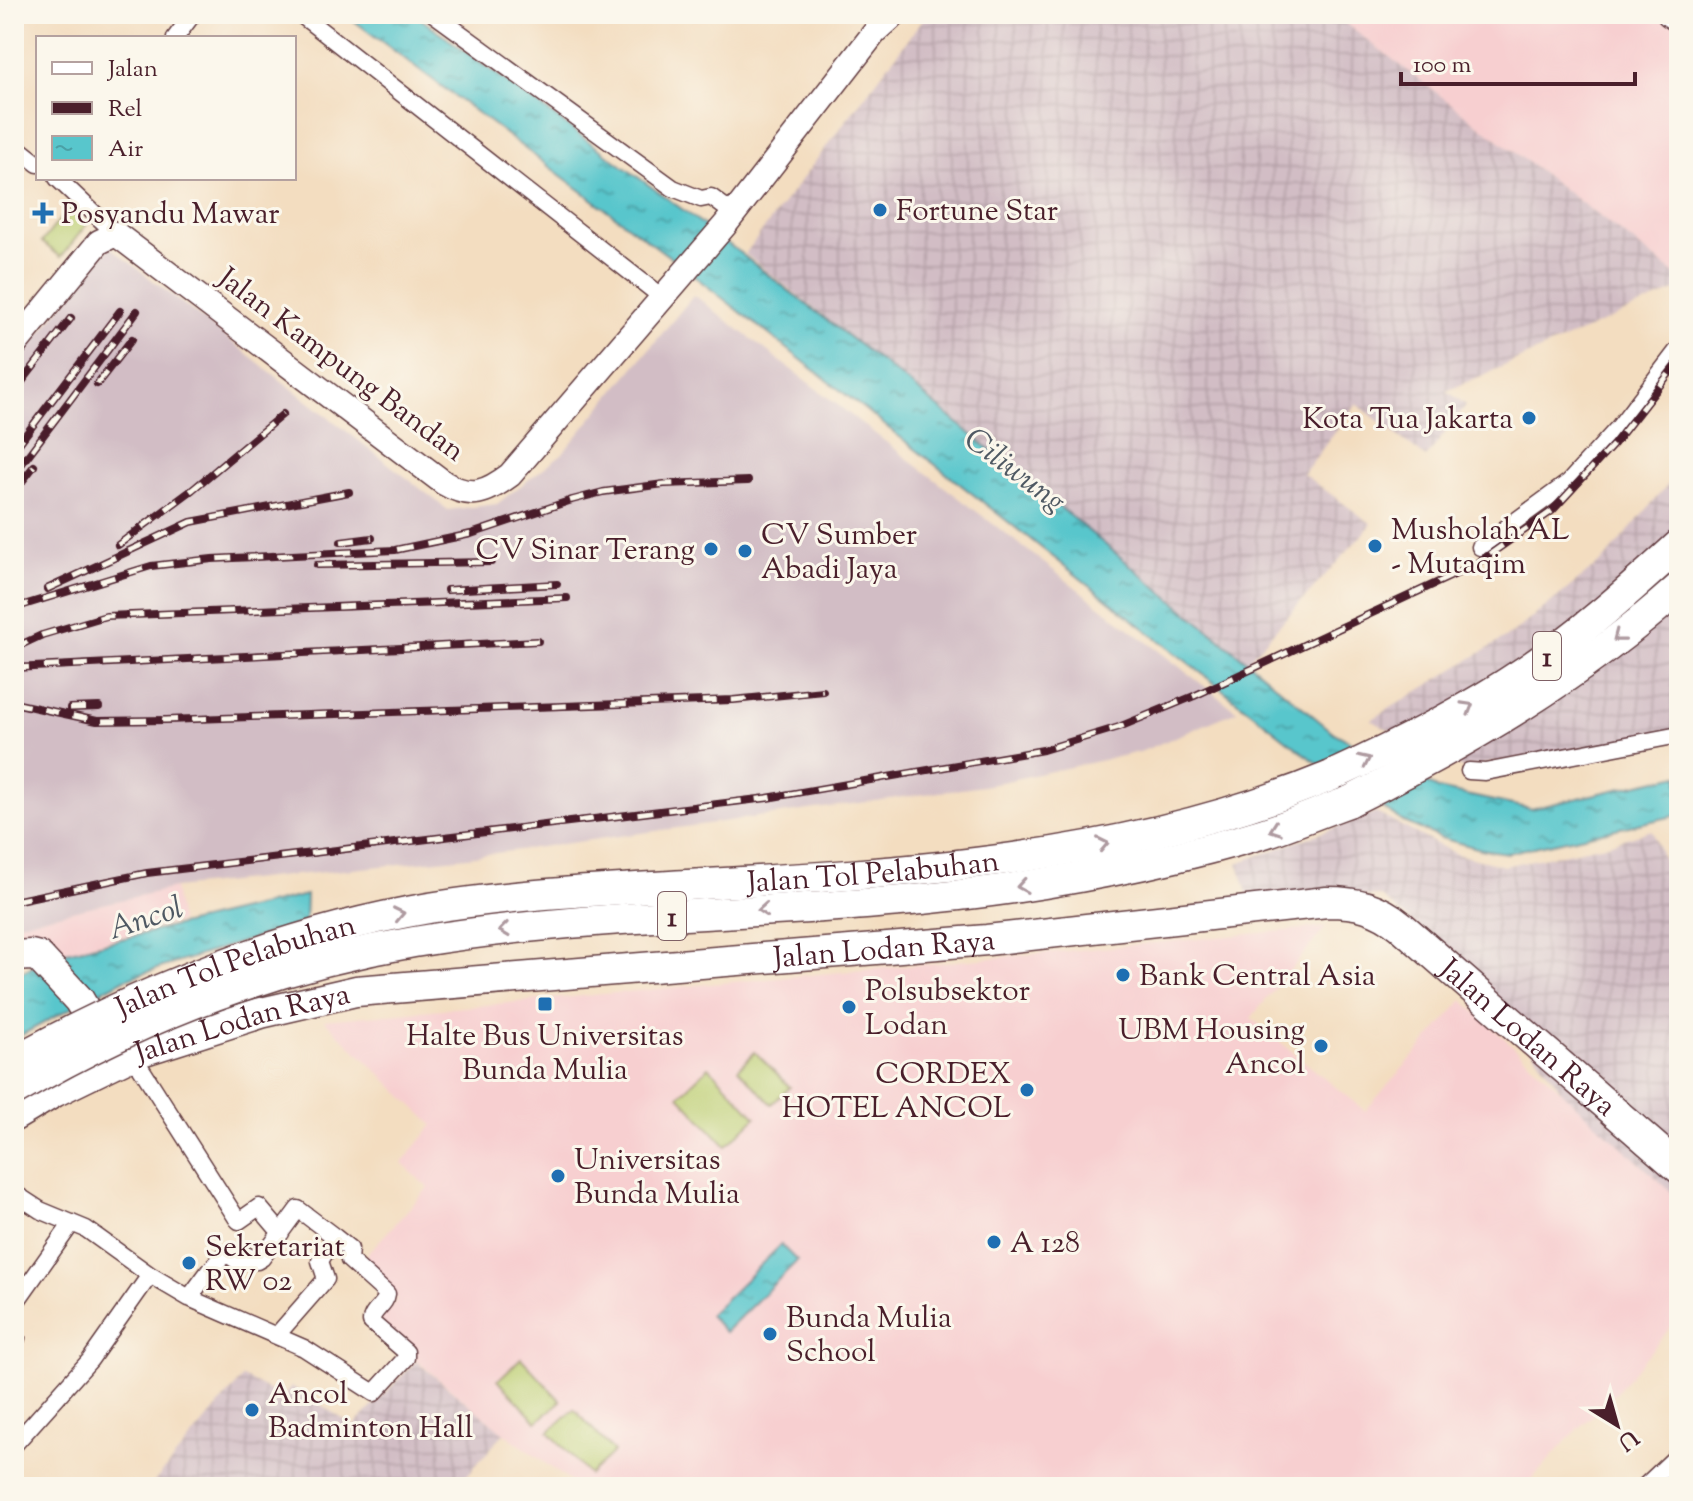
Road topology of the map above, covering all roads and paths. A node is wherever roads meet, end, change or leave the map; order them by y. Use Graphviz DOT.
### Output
graph roads {
  1 [pos="193,14"];
  2 [pos="300,14"];
  3 [pos="434,14"];
  4 [pos="884,14"];
  5 [pos="895,14"];
  6 [pos="1669,14"];
  7 [pos="1679,21"];
  8 [pos="176,36"];
  9 [pos="14,145"];
  10 [pos="778,155"];
  11 [pos="36,162"];
  12 [pos="62,180"];
  13 [pos="730,220"];
  14 [pos="116,234"];
  15 [pos="670,290"];
  16 [pos="14,346"];
  17 [pos="1679,348"];
  18 [pos="1679,545"];
  19 [pos="1480,547"];
  20 [pos="1679,588"];
  21 [pos="1679,735"];
  22 [pos="1469,771"];
  23 [pos="27,957"];
  24 [pos="118,1055"];
  25 [pos="14,1061"];
  26 [pos="14,1091"];
  27 [pos="14,1116"];
  28 [pos="1679,1168"];
  29 [pos="14,1193"];
  30 [pos="72,1223"];
  31 [pos="281,1233"];
  32 [pos="335,1237"];
  33 [pos="150,1275"];
  34 [pos="189,1298"];
  35 [pos="14,1305"];
  36 [pos="14,1335"];
  37 [pos="277,1335"];
  38 [pos="14,1343"];
  39 [pos="14,1445"];
  40 [pos="1679,1454"];
  41 [pos="1644,1487"];
  1 -- 8 [label="street"];
  2 -- 15 [label="street"];
  3 -- 13 [label="street"];
  4 -- 10 [label="street"];
  5 -- 10 [label="street"];
  6 -- 7 [label="street"];
  9 -- 11 [label="street"];
  10 -- 13 [label="street, Jalan Kampung Bandan"];
  12 -- 14 [label="street"];
  13 -- 15 [label="street, Jalan Kampung Bandan"];
  14 -- 15 [label="street, Jalan Kampung Bandan"];
  14 -- 16 [label="street"];
  17 -- 19 [label="street"];
  25 -- 18 [label="highway, Jalan Tol Pelabuhan / 1, one-way, bridge"];
  20 -- 26 [label="highway, Jalan Tol Pelabuhan / 1, one-way, bridge"];
  21 -- 22 [label="street"];
  23 -- 24 [label="highway, bridge"];
  24 -- 27 [label="highway, Jalan Lodan Raya / 1"];
  24 -- 28 [label="highway, Jalan Lodan Raya / 1"];
  24 -- 31 [label="street"];
  29 -- 30 [label="street"];
  30 -- 33 [label="street"];
  30 -- 35 [label="street"];
  31 -- 32 [label="street"];
  31 -- 34 [label="street"];
  32 -- 37 [label="street"];
  32 -- 37 [label="street"];
  33 -- 34 [label="street"];
  33 -- 39 [label="street"];
  34 -- 37 [label="street"];
  36 -- 38 [label="street"];
  40 -- 41 [label="street"];
}
